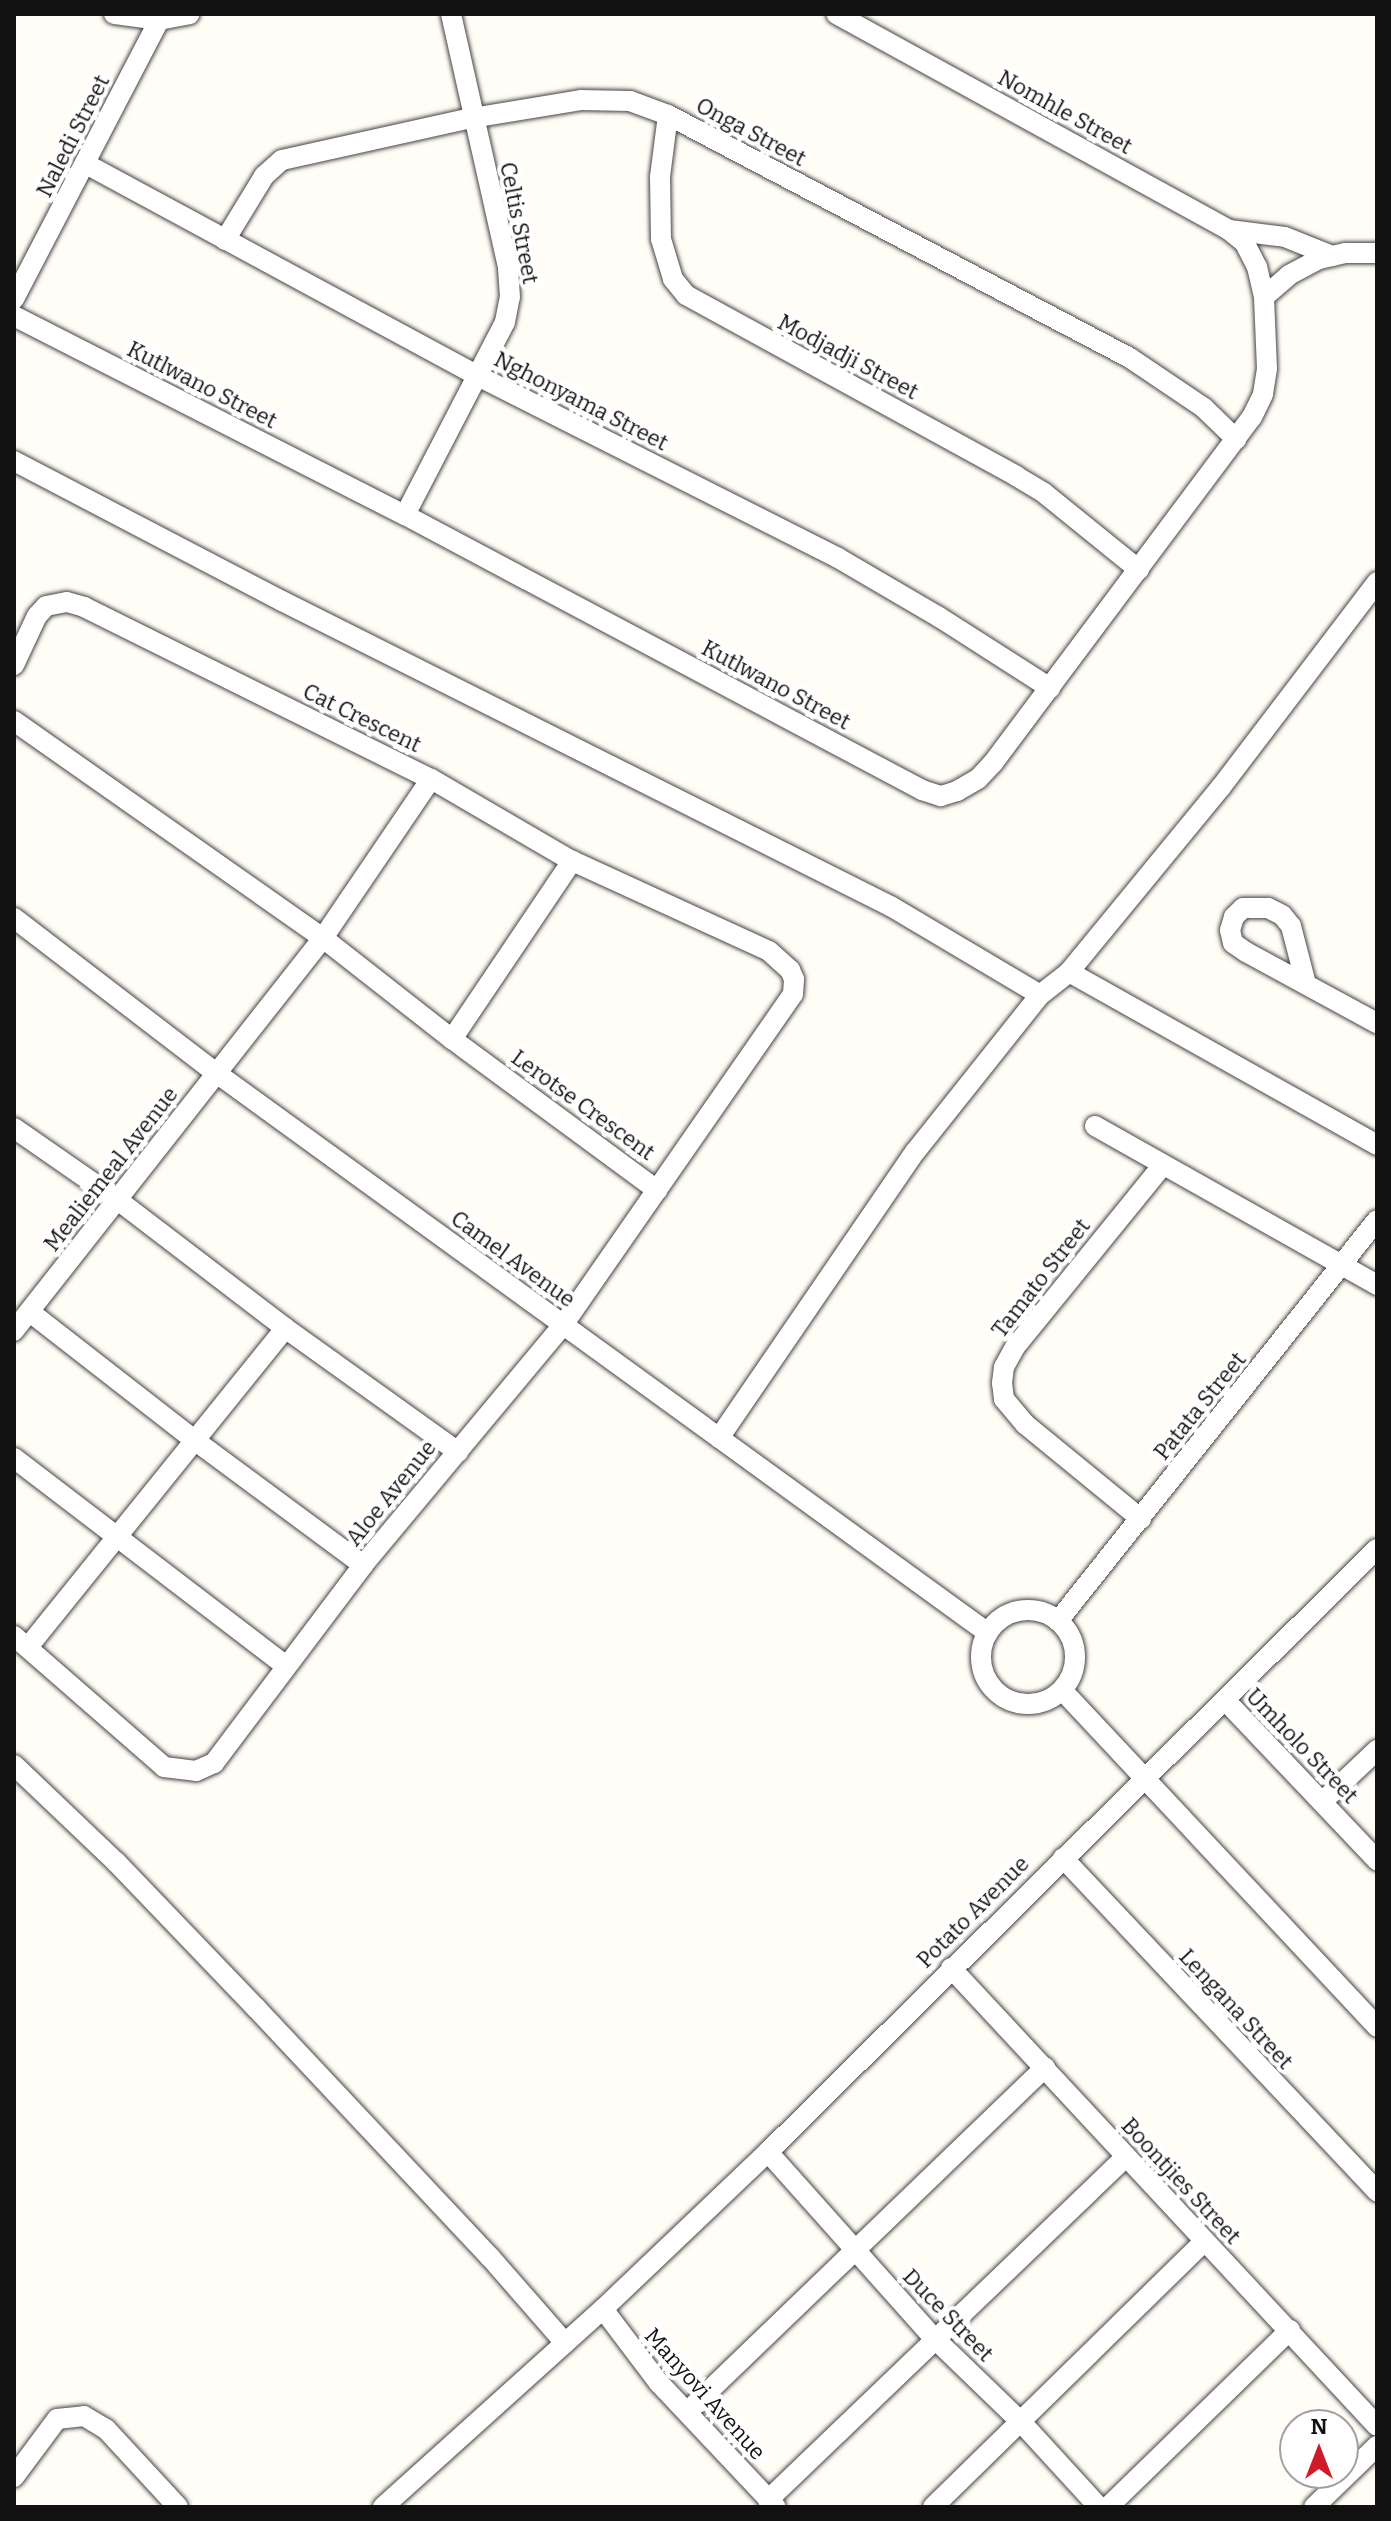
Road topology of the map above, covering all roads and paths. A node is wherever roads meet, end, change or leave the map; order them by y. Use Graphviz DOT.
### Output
graph roads {
  1 [pos="114,14"];
  2 [pos="189,14"];
  3 [pos="451,14"];
  4 [pos="836,14"];
  5 [pos="159,20"];
  6 [pos="668,115"];
  7 [pos="472,118"];
  8 [pos="86,164"];
  9 [pos="1229,230"];
  10 [pos="225,240"];
  11 [pos="1377,253"];
  12 [pos="1332,256"];
  13 [pos="1257,267"];
  14 [pos="1264,297"];
  15 [pos="14,299"];
  16 [pos="14,316"];
  17 [pos="478,376"];
  18 [pos="1236,439"];
  19 [pos="14,461"];
  20 [pos="405,515"];
  21 [pos="1139,570"];
  22 [pos="1377,582"];
  23 [pos="14,665"];
  24 [pos="1050,688"];
  25 [pos="14,721"];
  26 [pos="431,779"];
  27 [pos="572,861"];
  28 [pos="14,918"];
  29 [pos="323,938"];
  30 [pos="1069,972"];
  31 [pos="1306,984"];
  32 [pos="1040,995"];
  33 [pos="1377,1023"];
  34 [pos="452,1039"];
  35 [pos="215,1072"];
  36 [pos="1095,1126"];
  37 [pos="14,1128"];
  38 [pos="1377,1145"];
  39 [pos="1162,1166"];
  40 [pos="657,1190"];
  41 [pos="119,1201"];
  42 [pos="1377,1220"];
  43 [pos="1344,1264"];
  44 [pos="1377,1285"];
  45 [pos="30,1312"];
  46 [pos="563,1325"];
  47 [pos="285,1328"];
  48 [pos="14,1331"];
  49 [pos="719,1438"];
  50 [pos="193,1439"];
  51 [pos="458,1452"];
  52 [pos="14,1458"];
  53 [pos="1141,1519"];
  54 [pos="118,1535"];
  55 [pos="1374,1559"];
  56 [pos="363,1565"];
  57 [pos="1058,1621"];
  58 [pos="988,1633"];
  59 [pos="21,1641"];
  60 [pos="286,1666"];
  61 [pos="1062,1690"];
  62 [pos="1225,1700"];
  63 [pos="1377,1750"];
  64 [pos="14,1765"];
  65 [pos="1143,1779"];
  66 [pos="1322,1802"];
  67 [pos="1063,1858"];
  68 [pos="1377,1860"];
  69 [pos="951,1968"];
  70 [pos="1377,2027"];
  71 [pos="1045,2067"];
  72 [pos="768,2152"];
  73 [pos="1125,2158"];
  74 [pos="1377,2191"];
  75 [pos="1205,2241"];
  76 [pos="854,2250"];
  77 [pos="603,2309"];
  78 [pos="1290,2330"];
  79 [pos="934,2338"];
  80 [pos="565,2343"];
  81 [pos="687,2412"];
  82 [pos="1021,2422"];
  83 [pos="1377,2426"];
  84 [pos="1377,2446"];
  85 [pos="14,2477"];
  86 [pos="772,2504"];
  87 [pos="178,2507"];
  88 [pos="383,2507"];
  89 [pos="933,2507"];
  90 [pos="1099,2507"];
  91 [pos="1108,2507"];
  92 [pos="1314,2507"];
  1 -- 5 [label="street"];
  2 -- 5 [label="street"];
  3 -- 7 [label="street, Celtis Street"];
  4 -- 9 [label="street, Nomhle Street"];
  5 -- 8 [label="street, Naledi Street"];
  6 -- 7 [label="street, Onga Street"];
  6 -- 18 [label="street, Onga Street"];
  6 -- 21 [label="street, Modjadji Street"];
  7 -- 10 [label="street, Onga Street"];
  7 -- 17 [label="street, Celtis Street"];
  8 -- 10 [label="street, Nghonyama Street"];
  8 -- 15 [label="street, Naledi Street"];
  9 -- 12 [label="street"];
  9 -- 13 [label="street, Nomhle Street"];
  10 -- 17 [label="street, Nghonyama Street"];
  11 -- 12 [label="street"];
  12 -- 14 [label="street"];
  13 -- 14 [label="street, Kutlwano Street"];
  14 -- 18 [label="street, Kutlwano Street"];
  16 -- 20 [label="street, Kutlwano Street"];
  17 -- 20 [label="street, Celtis Street"];
  17 -- 24 [label="street, Nghonyama Street"];
  18 -- 21 [label="street, Kutlwano Street"];
  19 -- 32 [label="street"];
  20 -- 24 [label="street, Kutlwano Street"];
  21 -- 24 [label="street, Kutlwano Street"];
  22 -- 30 [label="street"];
  23 -- 26 [label="street, Cat Crescent"];
  25 -- 29 [label="street, Lerotse Crescent"];
  26 -- 27 [label="street, Lerotse Crescent"];
  26 -- 29 [label="street, Cat Crescent"];
  27 -- 34 [label="street"];
  27 -- 40 [label="street, Lerotse Crescent"];
  28 -- 35 [label="street, Camel Avenue"];
  29 -- 34 [label="street, Lerotse Crescent"];
  29 -- 35 [label="street, Cat Crescent"];
  30 -- 32 [label="street"];
  30 -- 38 [label="street"];
  31 -- 33 [label="street"];
  32 -- 49 [label="street"];
  34 -- 40 [label="street, Lerotse Crescent"];
  35 -- 41 [label="street, Mealiemeal Avenue"];
  35 -- 46 [label="street, Camel Avenue"];
  36 -- 39 [label="street"];
  37 -- 41 [label="street, Aloe Avenue"];
  39 -- 43 [label="street"];
  39 -- 53 [label="street, Tamato Street"];
  40 -- 46 [label="street"];
  41 -- 45 [label="street, Mealiemeal Avenue"];
  41 -- 47 [label="street, Aloe Avenue"];
  42 -- 43 [label="street, Patata Street"];
  43 -- 44 [label="street"];
  43 -- 53 [label="street, Patata Street"];
  45 -- 48 [label="street, Mealiemeal Avenue"];
  45 -- 50 [label="street"];
  46 -- 49 [label="street, Camel Avenue"];
  46 -- 51 [label="street"];
  47 -- 50 [label="street"];
  47 -- 51 [label="street, Aloe Avenue"];
  49 -- 58 [label="street, Camel Avenue"];
  50 -- 54 [label="street"];
  50 -- 56 [label="street"];
  51 -- 56 [label="street, Aloe Avenue"];
  52 -- 54 [label="street"];
  53 -- 57 [label="street, Patata Street"];
  54 -- 59 [label="street"];
  54 -- 60 [label="street"];
  55 -- 62 [label="street, Potato Avenue"];
  56 -- 60 [label="street, Aloe Avenue"];
  57 -- 58 [label="street"];
  57 -- 61 [label="street"];
  58 -- 61 [label="street"];
  59 -- 60 [label="street, Aloe Avenue"];
  61 -- 65 [label="street"];
  62 -- 65 [label="street, Potato Avenue"];
  62 -- 66 [label="street, Umholo Street"];
  63 -- 66 [label="street"];
  64 -- 80 [label="street"];
  65 -- 67 [label="street, Potato Avenue"];
  65 -- 70 [label="street"];
  66 -- 68 [label="street, Umholo Street"];
  67 -- 69 [label="street, Potato Avenue"];
  67 -- 74 [label="street, Lengana Street"];
  69 -- 71 [label="street, Boontjies Street"];
  69 -- 72 [label="street, Potato Avenue"];
  71 -- 73 [label="street, Boontjies Street"];
  71 -- 76 [label="street"];
  72 -- 76 [label="street, Duce Street"];
  72 -- 77 [label="street, Potato Avenue"];
  73 -- 75 [label="street, Boontjies Street"];
  73 -- 79 [label="street"];
  75 -- 78 [label="street, Boontjies Street"];
  75 -- 82 [label="street"];
  76 -- 79 [label="street, Duce Street"];
  76 -- 81 [label="street"];
  77 -- 80 [label="street, Potato Avenue"];
  77 -- 81 [label="street, Manyovi Avenue"];
  78 -- 83 [label="street, Boontjies Street"];
  78 -- 91 [label="street"];
  79 -- 82 [label="street, Duce Street"];
  79 -- 86 [label="street"];
  80 -- 88 [label="street, Potato Avenue"];
  81 -- 86 [label="street, Manyovi Avenue"];
  82 -- 89 [label="street"];
  82 -- 90 [label="street, Duce Street"];
  84 -- 92 [label="street"];
  85 -- 87 [label="street"];
}
